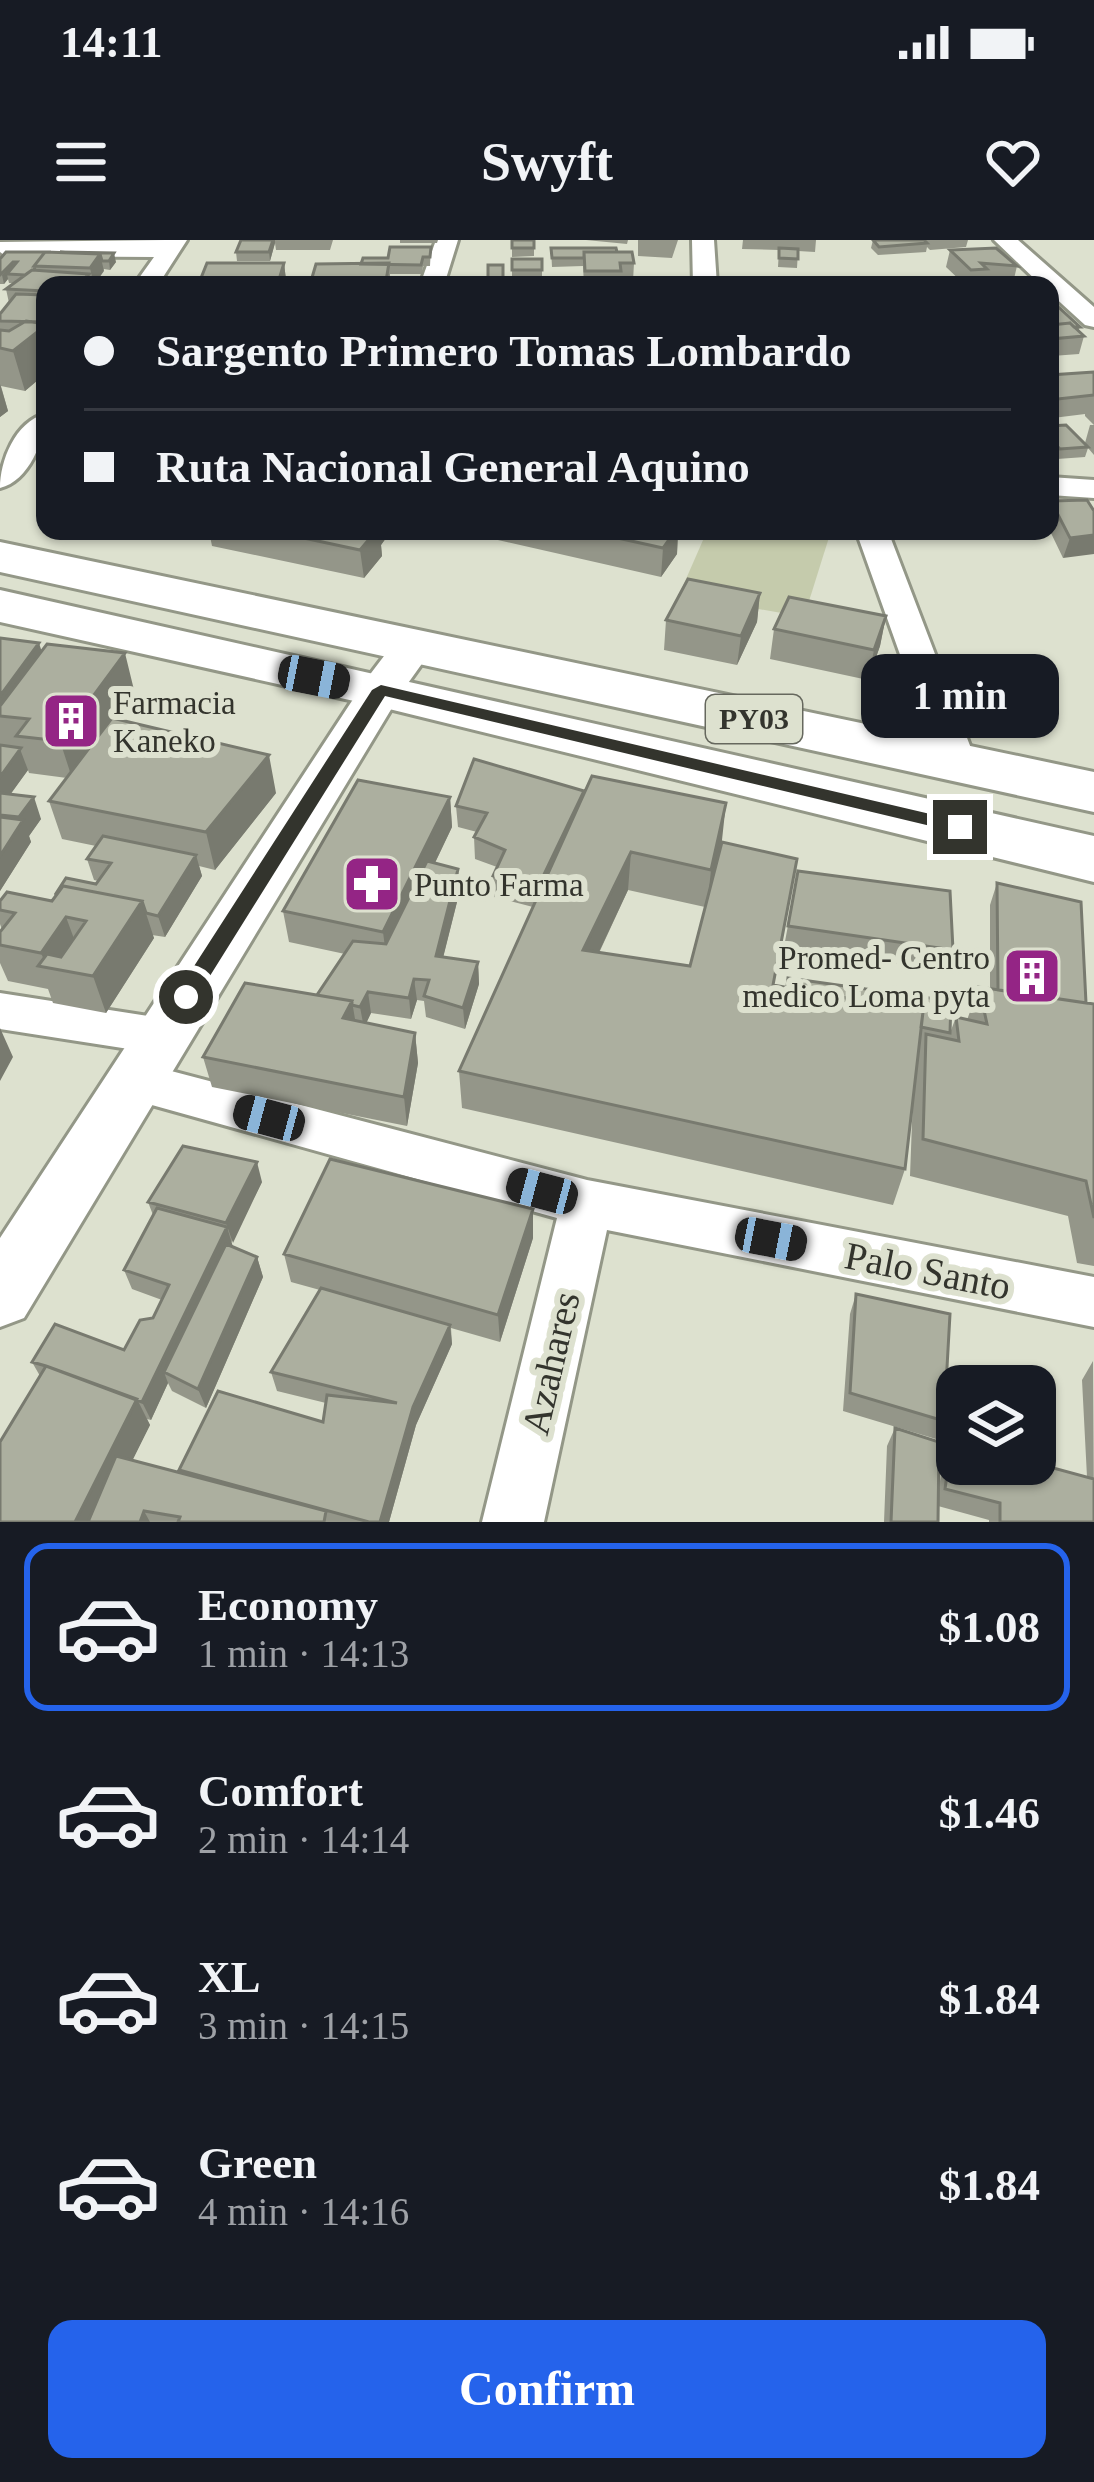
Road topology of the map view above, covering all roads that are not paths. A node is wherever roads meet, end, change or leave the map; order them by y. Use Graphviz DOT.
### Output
graph roads {
  1 [pos="447,240"];
  2 [pos="703,240"];
  3 [pos="1005,240"];
  4 [pos="174,245"];
  5 [pos="0,249"];
  6 [pos="152,276"];
  7 [pos="435,276"];
  8 [pos="704,276"];
  9 [pos="1052,276"];
  10 [pos="1082,299"];
  11 [pos="1094,320"];
  12 [pos="36,433"];
  13 [pos="0,479"];
  14 [pos="1059,487"];
  15 [pos="1094,489"];
  16 [pos="875,540"];
  17 [pos="0,557"];
  18 [pos="0,606"];
  19 [pos="398,667"];
  20 [pos="958,764"];
  21 [pos="1094,792"];
  22 [pos="1094,859"];
  23 [pos="0,1011"];
  24 [pos="147,1059"];
  25 [pos="587,1203"];
  26 [pos="0,1296"];
  27 [pos="1094,1302"];
  28 [pos="513,1522"];
  1 -- 7 [label="street"];
  2 -- 8 [label="street"];
  3 -- 9 [label="street"];
  4 -- 5 [label="street"];
  4 -- 6 [label="street"];
  10 -- 11 [label="street"];
  12 -- 13 [label="street"];
  14 -- 15 [label="street"];
  16 -- 20 [label="street"];
  17 -- 19 [label="highway, PY03"];
  18 -- 19 [label="highway, PY03"];
  19 -- 20 [label="highway, PY03"];
  19 -- 22 [label="highway, PY03"];
  19 -- 24 [label="street"];
  20 -- 21 [label="highway, PY03"];
  23 -- 24 [label="street, Palo Santo"];
  24 -- 25 [label="street, Palo Santo"];
  24 -- 26 [label="street"];
  25 -- 27 [label="street, Palo Santo"];
  25 -- 28 [label="street, Azahares"];
}
